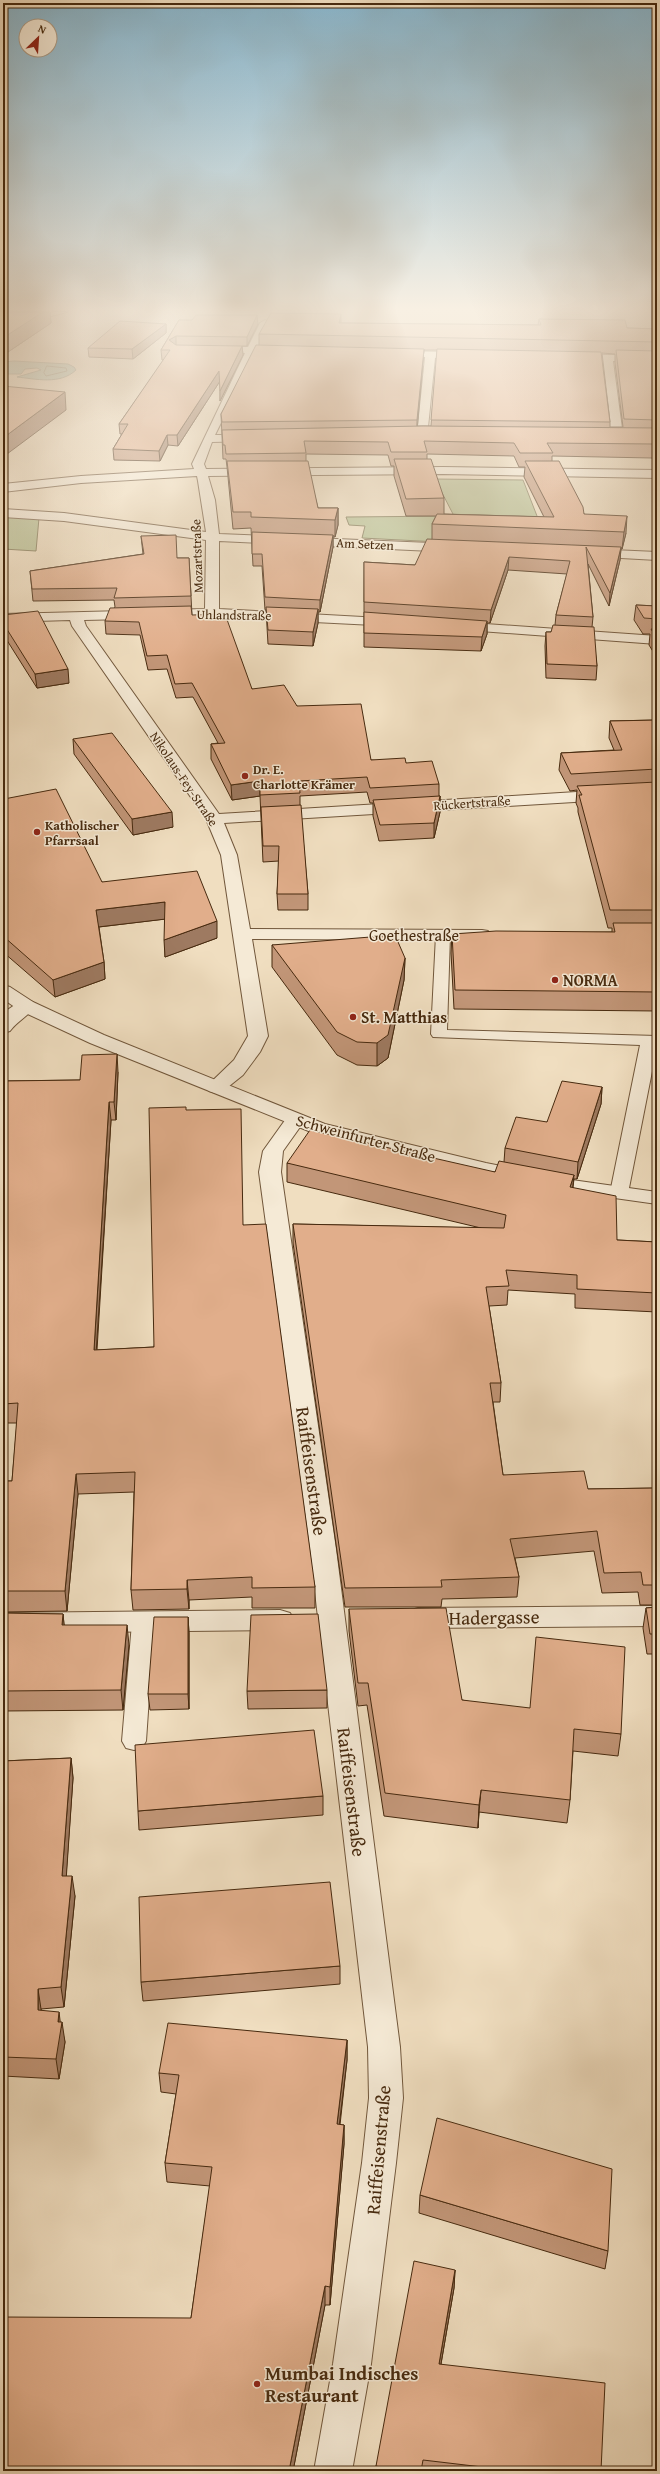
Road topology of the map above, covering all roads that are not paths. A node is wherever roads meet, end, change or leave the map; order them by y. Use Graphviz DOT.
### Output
graph roads {
  1 [pos="214,427"];
  2 [pos="420,427"];
  3 [pos="619,427"];
  4 [pos="438,435"];
  5 [pos="602,436"];
  6 [pos="264,438"];
  7 [pos="208,439"];
  8 [pos="201,472"];
  9 [pos="657,474"];
  10 [pos="3,487"];
  11 [pos="3,513"];
  12 [pos="212,537"];
  13 [pos="464,548"];
  14 [pos="578,552"];
  15 [pos="657,556"];
  16 [pos="212,613"];
  17 [pos="76,616"];
  18 [pos="3,618"];
  19 [pos="410,623"];
  20 [pos="445,625"];
  21 [pos="657,640"];
  22 [pos="657,792"];
  23 [pos="214,819"];
  24 [pos="243,934"];
  25 [pos="443,935"];
  26 [pos="498,935"];
  27 [pos="3,990"];
  28 [pos="26,1006"];
  29 [pos="3,1027"];
  30 [pos="653,1041"];
  31 [pos="216,1087"];
  32 [pos="295,1120"];
  33 [pos="619,1193"];
  34 [pos="657,1198"];
  35 [pos="657,1616"];
  36 [pos="395,1618"];
  37 [pos="344,1619"];
  38 [pos="3,1623"];
  39 [pos="143,1623"];
  40 [pos="134,1741"];
  41 [pos="333,2471"];
  1 -- 7 [label="street, Mozartstraße"];
  2 -- 4 [label="street"];
  3 -- 5 [label="street"];
  6 -- 7 [label="street"];
  7 -- 8 [label="street, Mozartstraße"];
  8 -- 9 [label="street"];
  8 -- 10 [label="street"];
  8 -- 12 [label="street, Mozartstraße"];
  11 -- 12 [label="street, Am Setzen"];
  12 -- 13 [label="street, Am Setzen"];
  12 -- 16 [label="street, Mozartstraße"];
  14 -- 15 [label="street"];
  16 -- 17 [label="street, Uhlandstraße"];
  16 -- 19 [label="street, Uhlandstraße"];
  17 -- 18 [label="street, Uhlandstraße"];
  17 -- 23 [label="street, Nikolaus-Fey-Straße"];
  20 -- 21 [label="street"];
  22 -- 23 [label="street, Rückertstraße"];
  23 -- 24 [label="street, Nikolaus-Fey-Straße"];
  24 -- 25 [label="street, Goethestraße"];
  24 -- 31 [label="street, Nikolaus-Fey-Straße"];
  25 -- 26 [label="street, Goethestraße"];
  25 -- 30 [label="lane"];
  27 -- 28 [label="street, Schweinfurter Straße"];
  28 -- 29 [label="street"];
  28 -- 31 [label="street, Schweinfurter Straße"];
  30 -- 33 [label="lane"];
  31 -- 32 [label="street, Schweinfurter Straße"];
  32 -- 33 [label="street, Schweinfurter Straße"];
  32 -- 37 [label="street, Raiffeisenstraße"];
  33 -- 34 [label="street, Schweinfurter Straße"];
  35 -- 36 [label="street, Hadergasse"];
  37 -- 39 [label="street"];
  37 -- 41 [label="street, Raiffeisenstraße"];
  38 -- 39 [label="street"];
  39 -- 40 [label="lane"];
}
